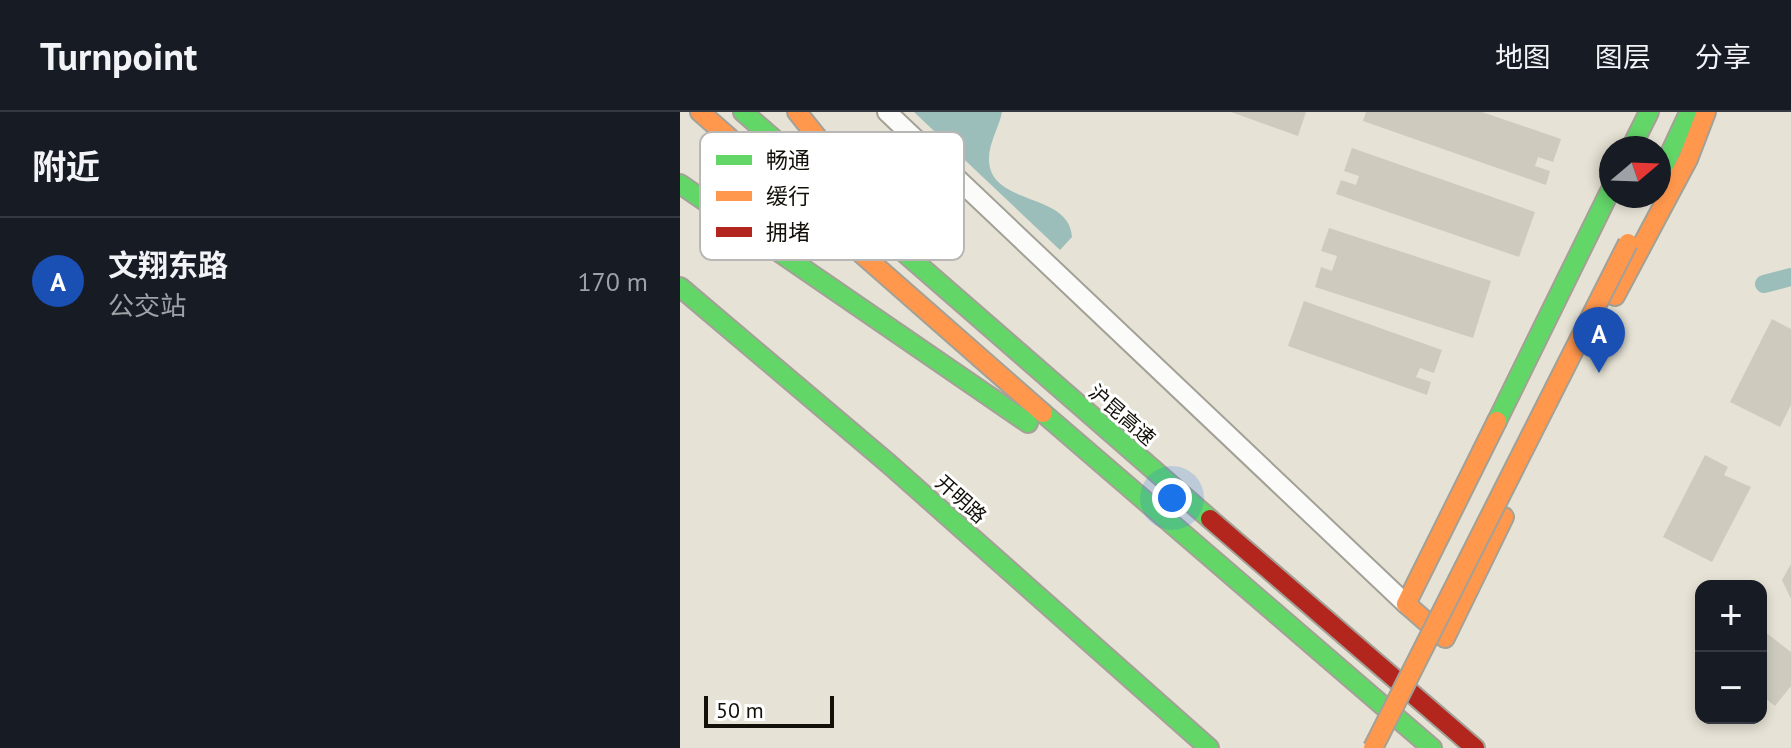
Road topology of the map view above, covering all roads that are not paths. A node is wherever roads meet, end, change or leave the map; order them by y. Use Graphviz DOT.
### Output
graph roads {
  1 [pos="700,112"];
  2 [pos="743,112"];
  3 [pos="797,112"];
  4 [pos="887,112"];
  5 [pos="1649,112"];
  6 [pos="1689,112"];
  7 [pos="1706,112"];
  8 [pos="722,132"];
  9 [pos="766,132"];
  10 [pos="813,132"];
  11 [pos="908,132"];
  12 [pos="1637,136"];
  13 [pos="1671,151"];
  14 [pos="680,184"];
  15 [pos="964,185"];
  16 [pos="700,197"];
  17 [pos="1602,208"];
  18 [pos="1644,208"];
  19 [pos="794,260"];
  20 [pos="866,260"];
  21 [pos="910,260"];
  22 [pos="915,260"];
  23 [pos="927,275"];
  24 [pos="680,287"];
  25 [pos="1175,526"];
  26 [pos="1406,604"];
  27 [pos="1209,748"];
  28 [pos="1373,748"];
  29 [pos="1432,748"];
  30 [pos="1475,748"];
  1 -- 8 [label="main road"];
  2 -- 9 [label="main road, 沪昆高速"];
  3 -- 10 [label="main road"];
  4 -- 11 [label="street"];
  5 -- 12 [label="main road"];
  6 -- 13 [label="main road"];
  7 -- 26 [label="main road"];
  14 -- 16 [label="main road"];
  15 -- 26 [label="street"];
  17 -- 26 [label="main road"];
  18 -- 28 [label="main road, bridge"];
  19 -- 25 [label="main road"];
  20 -- 25 [label="main road"];
  21 -- 23 [label="main road, 沪昆高速"];
  22 -- 23 [label="main road"];
  23 -- 30 [label="main road, 沪昆高速"];
  24 -- 27 [label="main road, 开明路"];
  25 -- 29 [label="main road"];
}
